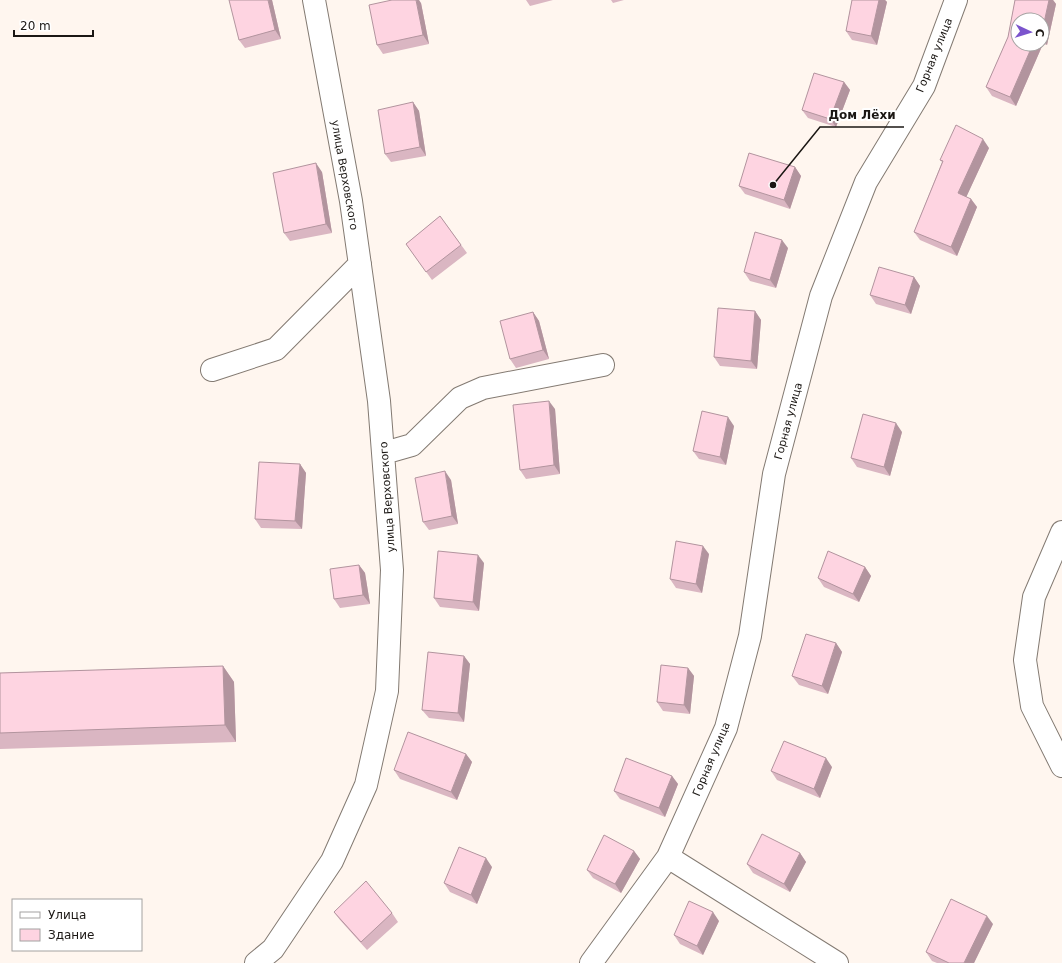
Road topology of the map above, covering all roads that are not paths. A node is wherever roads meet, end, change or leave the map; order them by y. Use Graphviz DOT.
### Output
graph roads {
  1 [pos="314,0"];
  2 [pos="956,0"];
  3 [pos="360,264"];
  4 [pos="603,365"];
  5 [pos="212,370"];
  6 [pos="384,453"];
  7 [pos="1062,532"];
  8 [pos="1062,766"];
  9 [pos="668,857"];
  10 [pos="256,963"];
  11 [pos="591,963"];
  12 [pos="838,963"];
  1 -- 3 [label="street, улица Верховского"];
  2 -- 9 [label="street, Горная улица"];
  3 -- 5 [label="street"];
  3 -- 6 [label="street, улица Верховского"];
  4 -- 6 [label="street"];
  6 -- 10 [label="street, улица Верховского"];
  7 -- 8 [label="street"];
  9 -- 11 [label="street, Горная улица"];
  9 -- 12 [label="street"];
}
